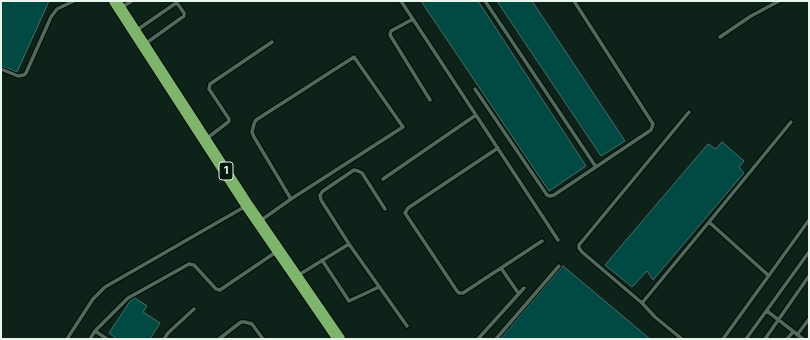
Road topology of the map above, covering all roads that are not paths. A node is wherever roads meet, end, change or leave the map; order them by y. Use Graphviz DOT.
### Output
graph roads {
  1 [pos="74,1"];
  2 [pos="132,1"];
  3 [pos="401,1"];
  4 [pos="485,1"];
  5 [pos="574,1"];
  6 [pos="779,1"];
  7 [pos="117,5"];
  8 [pos="413,19"];
  9 [pos="135,32"];
  10 [pos="720,37"];
  11 [pos="272,42"];
  12 [pos="144,45"];
  13 [pos="1,69"];
  14 [pos="475,89"];
  15 [pos="430,100"];
  16 [pos="689,112"];
  17 [pos="476,115"];
  18 [pos="791,122"];
  19 [pos="205,139"];
  20 [pos="498,148"];
  21 [pos="596,167"];
  22 [pos="383,179"];
  23 [pos="291,199"];
  24 [pos="247,205"];
  25 [pos="385,209"];
  26 [pos="809,220"];
  27 [pos="259,222"];
  28 [pos="709,222"];
  29 [pos="558,240"];
  30 [pos="542,241"];
  31 [pos="349,244"];
  32 [pos="279,250"];
  33 [pos="809,252"];
  34 [pos="322,260"];
  35 [pos="559,266"];
  36 [pos="501,268"];
  37 [pos="296,276"];
  38 [pos="768,276"];
  39 [pos="809,276"];
  40 [pos="380,287"];
  41 [pos="524,288"];
  42 [pos="519,294"];
  43 [pos="642,302"];
  44 [pos="194,309"];
  45 [pos="767,311"];
  46 [pos="809,319"];
  47 [pos="778,321"];
  48 [pos="407,326"];
  49 [pos="95,331"];
  50 [pos="793,332"];
  51 [pos="797,335"];
  52 [pos="67,339"];
  53 [pos="90,339"];
  54 [pos="107,339"];
  55 [pos="164,339"];
  56 [pos="219,339"];
  57 [pos="262,339"];
  58 [pos="339,339"];
  59 [pos="478,339"];
  60 [pos="496,339"];
  61 [pos="682,339"];
  62 [pos="724,339"];
  63 [pos="746,339"];
  64 [pos="765,339"];
  65 [pos="787,339"];
  66 [pos="803,339"];
  1 -- 13 [label="lane"];
  2 -- 7 [label="lane"];
  3 -- 8 [label="lane"];
  4 -- 21 [label="lane"];
  5 -- 21 [label="lane"];
  6 -- 10 [label="lane"];
  7 -- 9 [label="highway, 1"];
  8 -- 15 [label="lane"];
  8 -- 17 [label="lane"];
  9 -- 12 [label="highway, 1"];
  9 -- 12 [label="lane"];
  11 -- 19 [label="lane"];
  12 -- 19 [label="highway, 1"];
  14 -- 21 [label="lane"];
  16 -- 43 [label="lane"];
  17 -- 20 [label="lane"];
  17 -- 22 [label="lane"];
  18 -- 28 [label="lane"];
  19 -- 24 [label="highway, 1"];
  20 -- 29 [label="lane"];
  20 -- 36 [label="lane"];
  23 -- 23 [label="lane"];
  23 -- 27 [label="lane"];
  24 -- 27 [label="highway, 1"];
  24 -- 52 [label="lane"];
  25 -- 31 [label="lane"];
  26 -- 38 [label="lane"];
  27 -- 32 [label="highway, 1"];
  28 -- 38 [label="lane"];
  28 -- 43 [label="lane"];
  30 -- 36 [label="lane"];
  31 -- 34 [label="lane"];
  31 -- 40 [label="lane"];
  32 -- 37 [label="highway, 1"];
  32 -- 49 [label="lane"];
  33 -- 45 [label="lane"];
  34 -- 37 [label="lane"];
  34 -- 40 [label="lane"];
  35 -- 60 [label="lane"];
  36 -- 42 [label="lane"];
  37 -- 58 [label="highway, 1"];
  38 -- 62 [label="lane"];
  39 -- 47 [label="lane"];
  40 -- 48 [label="lane"];
  41 -- 42 [label="lane"];
  42 -- 59 [label="lane"];
  43 -- 61 [label="lane"];
  44 -- 55 [label="lane"];
  45 -- 47 [label="lane"];
  45 -- 63 [label="lane"];
  46 -- 51 [label="lane"];
  47 -- 50 [label="lane"];
  47 -- 64 [label="lane"];
  49 -- 53 [label="lane"];
  49 -- 54 [label="lane"];
  50 -- 51 [label="lane"];
  50 -- 65 [label="lane"];
  51 -- 66 [label="lane"];
  56 -- 57 [label="lane"];
}
